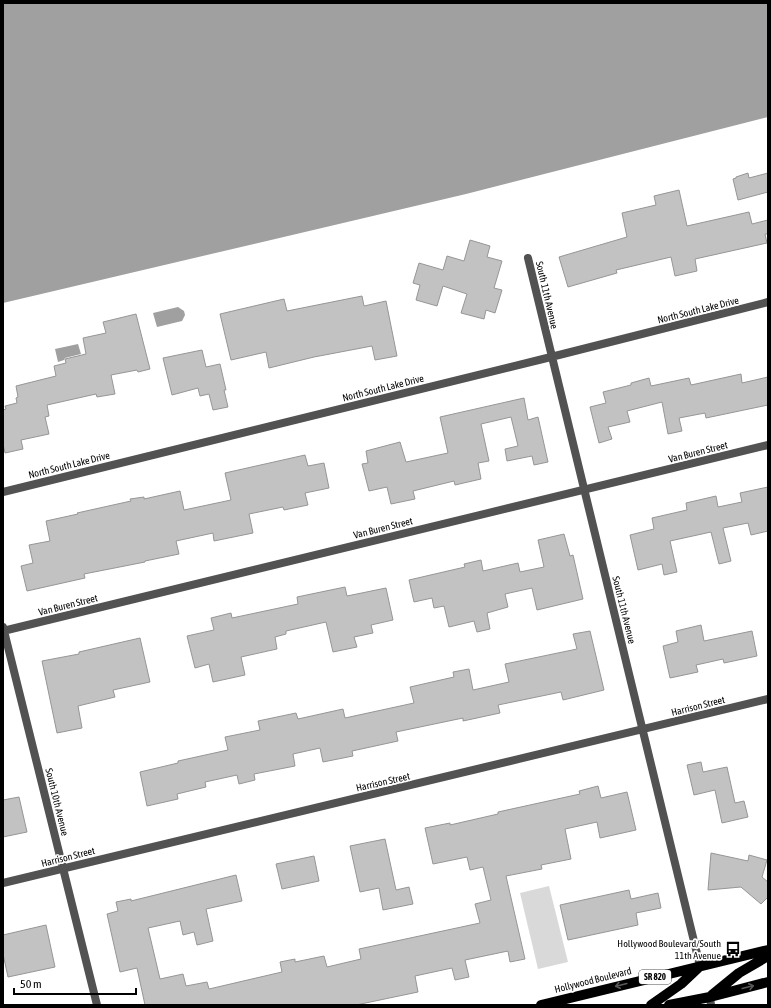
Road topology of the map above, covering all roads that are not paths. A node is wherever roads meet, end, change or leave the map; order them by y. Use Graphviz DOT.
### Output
graph roads {
  1 [pos="528,258"];
  2 [pos="768,302"];
  3 [pos="551,357"];
  4 [pos="768,445"];
  5 [pos="584,490"];
  6 [pos="3,492"];
  7 [pos="3,630"];
  8 [pos="768,699"];
  9 [pos="643,730"];
  10 [pos="63,868"];
  11 [pos="3,883"];
  12 [pos="768,950"];
  13 [pos="768,956"];
  14 [pos="700,966"];
  15 [pos="768,982"];
  16 [pos="711,1001"];
  17 [pos="97,1005"];
  18 [pos="541,1005"];
  19 [pos="651,1005"];
  20 [pos="669,1005"];
  1 -- 3 [label="street, South 11th Avenue"];
  2 -- 3 [label="street, North South Lake Drive"];
  3 -- 5 [label="street, South 11th Avenue"];
  3 -- 6 [label="street, North South Lake Drive"];
  4 -- 5 [label="street, Van Buren Street"];
  5 -- 7 [label="street, Van Buren Street"];
  5 -- 9 [label="street, South 11th Avenue"];
  7 -- 10 [label="street, South 10th Avenue"];
  8 -- 9 [label="street, Harrison Street"];
  9 -- 10 [label="street, Harrison Street"];
  9 -- 14 [label="street, South 11th Avenue"];
  10 -- 11 [label="street, Harrison Street"];
  10 -- 17 [label="street, South 10th Avenue"];
  12 -- 14 [label="main road, Hollywood Boulevard / SR 820"];
  13 -- 16 [label="main road"];
  14 -- 18 [label="main road, Hollywood Boulevard / SR 820, one-way"];
  14 -- 19 [label="main road"];
  16 -- 15 [label="main road, one-way"];
  16 -- 20 [label="main road"];
}
